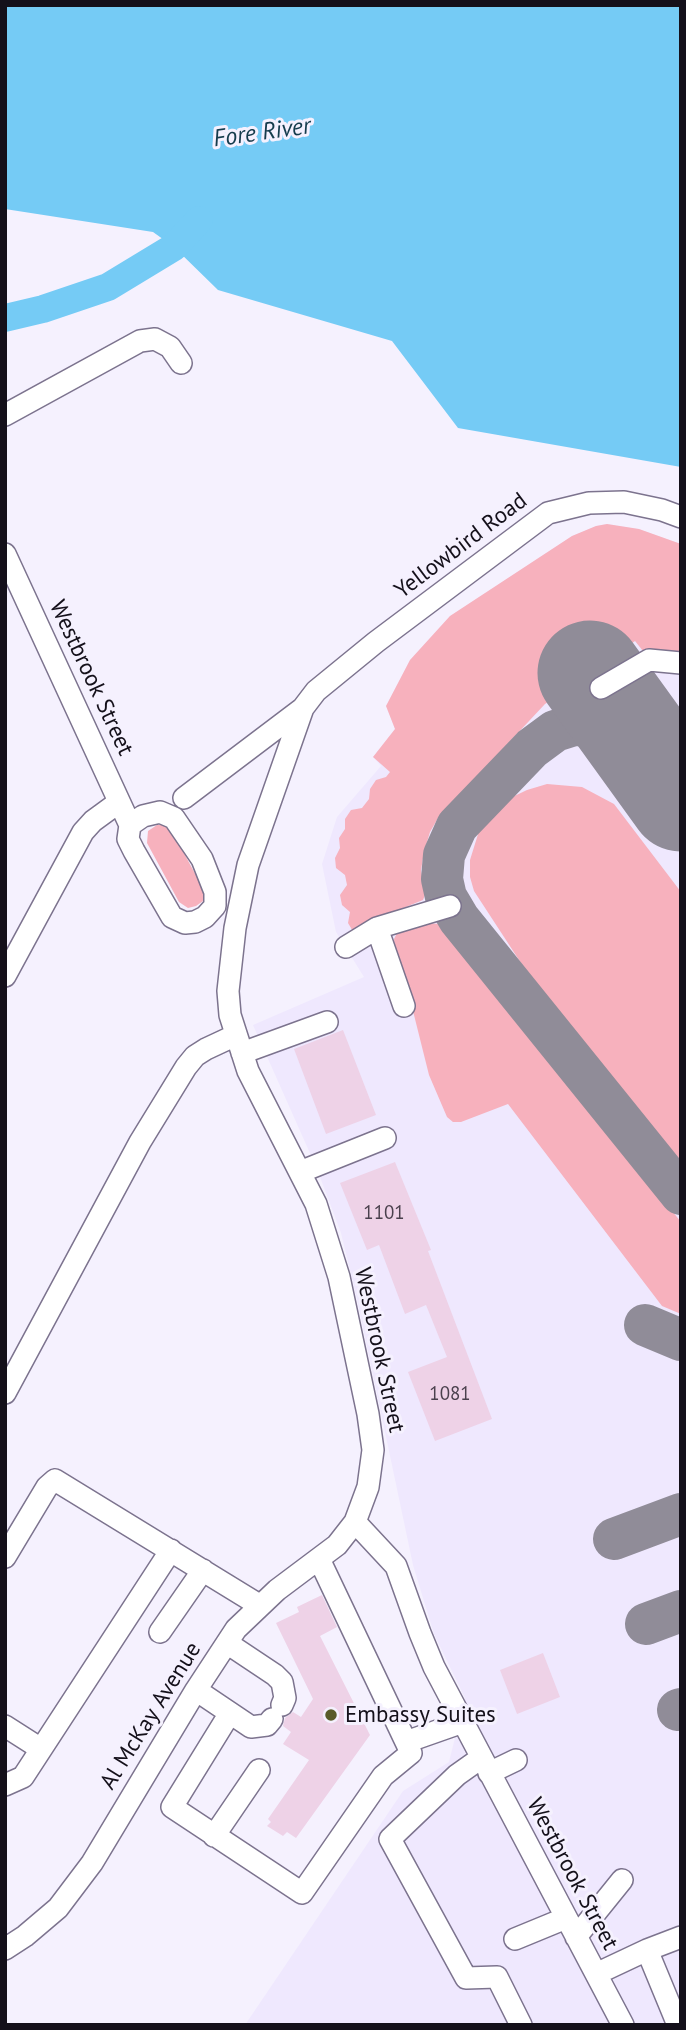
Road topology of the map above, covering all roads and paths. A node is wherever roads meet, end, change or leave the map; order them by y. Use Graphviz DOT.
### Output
graph roads {
  1 [pos="181,363"];
  2 [pos="5,415"];
  3 [pos="681,517"];
  4 [pos="5,554"];
  5 [pos="681,663"];
  6 [pos="601,688"];
  7 [pos="303,708"];
  8 [pos="184,799"];
  9 [pos="119,802"];
  10 [pos="130,825"];
  11 [pos="215,906"];
  12 [pos="450,906"];
  13 [pos="236,923"];
  14 [pos="377,928"];
  15 [pos="346,947"];
  16 [pos="5,976"];
  17 [pos="404,1006"];
  18 [pos="327,1022"];
  19 [pos="239,1044"];
  20 [pos="386,1138"];
  21 [pos="300,1172"];
  22 [pos="5,1393"];
  23 [pos="355,1522"];
  24 [pos="171,1550"];
  25 [pos="5,1558"];
  26 [pos="319,1559"];
  27 [pos="203,1570"];
  28 [pos="259,1605"];
  29 [pos="160,1632"];
  30 [pos="227,1643"];
  31 [pos="196,1690"];
  32 [pos="230,1713"];
  33 [pos="463,1722"];
  34 [pos="5,1726"];
  35 [pos="406,1742"];
  36 [pos="41,1749"];
  37 [pos="516,1760"];
  38 [pos="485,1766"];
  39 [pos="259,1770"];
  40 [pos="5,1785"];
  41 [pos="214,1836"];
  42 [pos="622,1880"];
  43 [pos="571,1927"];
  44 [pos="681,1937"];
  45 [pos="515,1939"];
  46 [pos="5,1949"];
  47 [pos="647,1950"];
  48 [pos="596,1974"];
  49 [pos="521,2025"];
  50 [pos="623,2025"];
  51 [pos="678,2025"];
  1 -- 2 [label="street"];
  3 -- 7 [label="street, Yellowbird Road"];
  4 -- 9 [label="street, Westbrook Street"];
  5 -- 6 [label="street"];
  7 -- 8 [label="street, Yellowbird Road"];
  7 -- 13 [label="street, Yellowbird Road"];
  9 -- 10 [label="street, Westbrook Street"];
  9 -- 16 [label="street"];
  10 -- 11 [label="street"];
  10 -- 11 [label="street, Westbrook Street"];
  11 -- 13 [label="street"];
  12 -- 14 [label="street"];
  13 -- 19 [label="street, Westbrook Street"];
  14 -- 15 [label="street"];
  14 -- 17 [label="street"];
  18 -- 19 [label="street"];
  19 -- 21 [label="street, Westbrook Street"];
  19 -- 22 [label="street"];
  20 -- 21 [label="street"];
  21 -- 23 [label="street, Westbrook Street"];
  23 -- 26 [label="street, Al McKay Avenue"];
  23 -- 33 [label="street, Westbrook Street"];
  24 -- 25 [label="street"];
  24 -- 27 [label="street"];
  24 -- 36 [label="street"];
  26 -- 28 [label="street, Al McKay Avenue"];
  26 -- 35 [label="street"];
  27 -- 28 [label="street"];
  27 -- 29 [label="street"];
  28 -- 30 [label="street, Al McKay Avenue"];
  30 -- 31 [label="street, Al McKay Avenue"];
  30 -- 32 [label="street"];
  31 -- 32 [label="street"];
  31 -- 46 [label="street, Al McKay Avenue"];
  32 -- 41 [label="street"];
  33 -- 35 [label="street"];
  33 -- 38 [label="street, Westbrook Street"];
  34 -- 36 [label="street"];
  35 -- 41 [label="street"];
  36 -- 40 [label="street"];
  37 -- 38 [label="street"];
  38 -- 43 [label="street, Westbrook Street"];
  38 -- 49 [label="street"];
  39 -- 41 [label="street"];
  42 -- 43 [label="street"];
  43 -- 45 [label="street"];
  43 -- 48 [label="street, Westbrook Street"];
  44 -- 47 [label="street"];
  47 -- 48 [label="street"];
  47 -- 51 [label="street"];
  48 -- 50 [label="street, Westbrook Street"];
}
